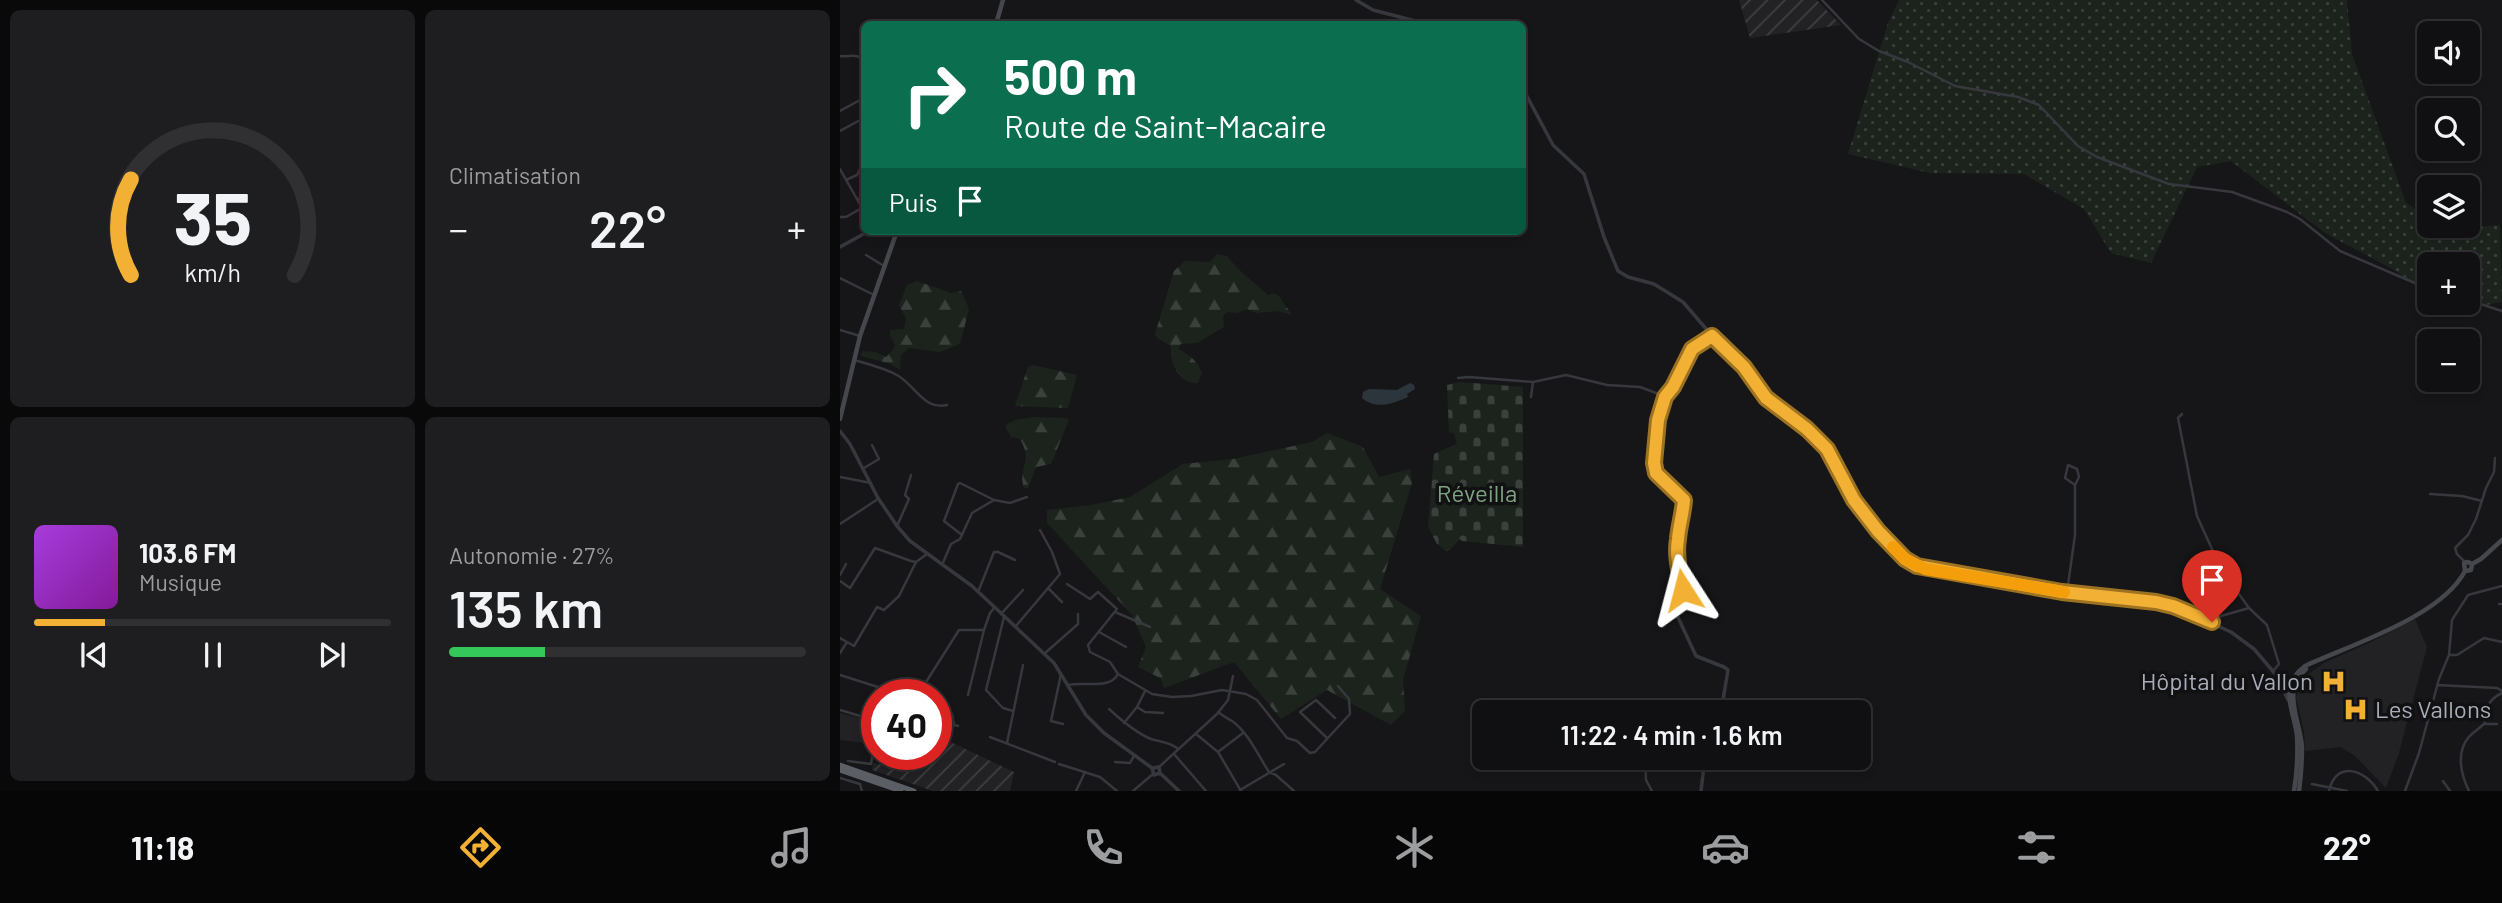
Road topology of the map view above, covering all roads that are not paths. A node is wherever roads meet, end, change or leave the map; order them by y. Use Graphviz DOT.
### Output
graph roads {
  1 [pos="1003,0"];
  2 [pos="1356,0"];
  3 [pos="1822,0"];
  4 [pos="997,21"];
  5 [pos="1415,21"];
  6 [pos="840,58"];
  7 [pos="861,59"];
  8 [pos="1526,95"];
  9 [pos="861,101"];
  10 [pos="840,111"];
  11 [pos="861,120"];
  12 [pos="840,131"];
  13 [pos="861,167"];
  14 [pos="840,169"];
  15 [pos="846,181"];
  16 [pos="841,183"];
  17 [pos="861,198"];
  18 [pos="857,199"];
  19 [pos="861,206"];
  20 [pos="861,209"];
  21 [pos="840,217"];
  22 [pos="862,235"];
  23 [pos="896,235"];
  24 [pos="840,247"];
  25 [pos="866,255"];
  26 [pos="884,266"];
  27 [pos="840,278"];
  28 [pos="2417,284"];
  29 [pos="874,295"];
  30 [pos="2480,304"];
  31 [pos="2502,311"];
  32 [pos="840,330"];
  33 [pos="860,336"];
  34 [pos="1712,336"];
  35 [pos="854,360"];
  36 [pos="1458,378"];
  37 [pos="1533,382"];
  38 [pos="1531,397"];
  39 [pos="1665,397"];
  40 [pos="947,405"];
  41 [pos="2182,414"];
  42 [pos="840,419"];
  43 [pos="840,431"];
  44 [pos="872,445"];
  45 [pos="2495,458"];
  46 [pos="864,468"];
  47 [pos="911,475"];
  48 [pos="840,477"];
  49 [pos="871,483"];
  50 [pos="2076,485"];
  51 [pos="2430,494"];
  52 [pos="1027,497"];
  53 [pos="878,498"];
  54 [pos="994,500"];
  55 [pos="2482,501"];
  56 [pos="840,524"];
  57 [pos="897,526"];
  58 [pos="1041,530"];
  59 [pos="962,535"];
  60 [pos="2502,540"];
  61 [pos="926,554"];
  62 [pos="1016,560"];
  63 [pos="916,562"];
  64 [pos="2465,562"];
  65 [pos="846,564"];
  66 [pos="2472,564"];
  67 [pos="942,565"];
  68 [pos="2465,571"];
  69 [pos="840,575"];
  70 [pos="840,581"];
  71 [pos="1068,584"];
  72 [pos="2502,586"];
  73 [pos="1048,588"];
  74 [pos="1023,590"];
  75 [pos="978,592"];
  76 [pos="2067,592"];
  77 [pos="1062,602"];
  78 [pos="995,608"];
  79 [pos="2249,608"];
  80 [pos="1116,611"];
  81 [pos="1078,614"];
  82 [pos="1002,616"];
  83 [pos="2207,620"];
  84 [pos="1015,627"];
  85 [pos="1150,627"];
  86 [pos="984,630"];
  87 [pos="1099,632"];
  88 [pos="840,638"];
  89 [pos="846,642"];
  90 [pos="2502,642"];
  91 [pos="1126,647"];
  92 [pos="840,653"];
  93 [pos="1044,654"];
  94 [pos="2449,655"];
  95 [pos="2315,662"];
  96 [pos="1023,665"];
  97 [pos="2305,670"];
  98 [pos="2273,671"];
  99 [pos="1061,674"];
  100 [pos="1118,674"];
  101 [pos="840,675"];
  102 [pos="1233,676"];
  103 [pos="2277,676"];
  104 [pos="927,679"];
  105 [pos="861,682"];
  106 [pos="2282,683"];
  107 [pos="2292,683"];
  108 [pos="1068,685"];
  109 [pos="2438,685"];
  110 [pos="1338,687"];
  111 [pos="1145,690"];
  112 [pos="1231,691"];
  113 [pos="2502,692"];
  114 [pos="968,695"];
  115 [pos="1723,700"];
  116 [pos="2288,700"];
  117 [pos="1137,708"];
  118 [pos="1109,709"];
  119 [pos="840,710"];
  120 [pos="1013,711"];
  121 [pos="1218,712"];
  122 [pos="1163,713"];
  123 [pos="952,714"];
  124 [pos="861,716"];
  125 [pos="2297,717"];
  126 [pos="1335,718"];
  127 [pos="1124,723"];
  128 [pos="1063,724"];
  129 [pos="2484,724"];
  130 [pos="2497,724"];
  131 [pos="958,726"];
  132 [pos="1243,733"];
  133 [pos="1196,734"];
  134 [pos="990,737"];
  135 [pos="1327,737"];
  136 [pos="1007,743"];
  137 [pos="1179,750"];
  138 [pos="1217,752"];
  139 [pos="1174,754"];
  140 [pos="1134,756"];
  141 [pos="848,761"];
  142 [pos="1115,762"];
  143 [pos="861,763"];
  144 [pos="1284,764"];
  145 [pos="1158,767"];
  146 [pos="840,768"];
  147 [pos="1152,768"];
  148 [pos="1645,770"];
  149 [pos="1704,770"];
  150 [pos="1086,772"];
  151 [pos="1269,772"];
  152 [pos="1160,773"];
  153 [pos="1153,774"];
  154 [pos="840,778"];
  155 [pos="2443,781"];
  156 [pos="2312,784"];
  157 [pos="2329,789"];
  158 [pos="1241,790"];
  159 [pos="862,791"];
  160 [pos="901,791"];
  161 [pos="914,791"];
  162 [pos="1076,791"];
  163 [pos="1117,791"];
  164 [pos="1133,791"];
  165 [pos="1179,791"];
  166 [pos="1206,791"];
  167 [pos="1294,791"];
  168 [pos="1652,791"];
  169 [pos="1701,791"];
  170 [pos="2297,791"];
  171 [pos="2347,791"];
  172 [pos="2378,791"];
  173 [pos="2405,791"];
  174 [pos="2449,791"];
  175 [pos="2469,791"];
  1 -- 4 [label="main road"];
  2 -- 5 [label="street"];
  3 -- 28 [label="street"];
  6 -- 7 [label="street"];
  8 -- 34 [label="street"];
  9 -- 10 [label="street"];
  11 -- 12 [label="street"];
  13 -- 15 [label="street"];
  14 -- 15 [label="street"];
  15 -- 16 [label="street"];
  15 -- 18 [label="street"];
  17 -- 18 [label="street"];
  18 -- 19 [label="street"];
  20 -- 21 [label="street"];
  22 -- 24 [label="street"];
  23 -- 26 [label="main road"];
  25 -- 26 [label="street"];
  26 -- 29 [label="main road"];
  27 -- 29 [label="street"];
  29 -- 33 [label="main road"];
  30 -- 31 [label="street"];
  32 -- 33 [label="street"];
  33 -- 35 [label="main road"];
  34 -- 39 [label="street"];
  34 -- 76 [label="street"];
  35 -- 40 [label="street"];
  35 -- 42 [label="main road"];
  36 -- 37 [label="street"];
  37 -- 38 [label="street"];
  37 -- 39 [label="street"];
  39 -- 115 [label="street"];
  41 -- 79 [label="street"];
  43 -- 46 [label="street"];
  44 -- 46 [label="street"];
  45 -- 55 [label="street"];
  46 -- 49 [label="street"];
  47 -- 57 [label="street"];
  48 -- 49 [label="street"];
  49 -- 53 [label="street"];
  50 -- 50 [label="street"];
  50 -- 76 [label="street"];
  51 -- 55 [label="street"];
  52 -- 54 [label="street"];
  53 -- 56 [label="street"];
  53 -- 57 [label="street"];
  54 -- 59 [label="street"];
  54 -- 59 [label="street"];
  55 -- 64 [label="street"];
  57 -- 61 [label="street"];
  58 -- 73 [label="street"];
  59 -- 67 [label="street"];
  60 -- 66 [label="main road"];
  61 -- 63 [label="street"];
  61 -- 67 [label="street"];
  62 -- 75 [label="street"];
  63 -- 70 [label="street"];
  63 -- 89 [label="street"];
  64 -- 66 [label="main road"];
  64 -- 68 [label="main road"];
  65 -- 69 [label="street"];
  66 -- 68 [label="main road"];
  67 -- 75 [label="street"];
  68 -- 95 [label="main road"];
  71 -- 80 [label="street"];
  72 -- 94 [label="street"];
  73 -- 77 [label="street"];
  73 -- 84 [label="street"];
  74 -- 82 [label="street"];
  75 -- 78 [label="street"];
  76 -- 83 [label="street"];
  78 -- 82 [label="street"];
  78 -- 86 [label="street"];
  79 -- 83 [label="street"];
  79 -- 98 [label="street"];
  80 -- 85 [label="street"];
  80 -- 87 [label="street"];
  81 -- 93 [label="street"];
  82 -- 84 [label="street"];
  82 -- 120 [label="street"];
  83 -- 98 [label="street"];
  84 -- 93 [label="street"];
  86 -- 104 [label="street"];
  86 -- 114 [label="street"];
  87 -- 91 [label="street"];
  87 -- 100 [label="street"];
  88 -- 89 [label="street"];
  89 -- 92 [label="street"];
  90 -- 94 [label="street"];
  93 -- 99 [label="street"];
  94 -- 109 [label="street"];
  95 -- 97 [label="main road"];
  95 -- 107 [label="main road"];
  96 -- 120 [label="street"];
  97 -- 107 [label="street"];
  97 -- 125 [label="main road"];
  98 -- 103 [label="street"];
  99 -- 108 [label="street"];
  99 -- 128 [label="street"];
  100 -- 108 [label="street"];
  100 -- 111 [label="street"];
  101 -- 105 [label="street"];
  102 -- 112 [label="street"];
  103 -- 106 [label="street"];
  103 -- 107 [label="street"];
  106 -- 107 [label="street"];
  106 -- 116 [label="street"];
  107 -- 116 [label="main road"];
  107 -- 125 [label="street"];
  108 -- 140 [label="street"];
  109 -- 113 [label="street"];
  109 -- 173 [label="street"];
  110 -- 135 [label="street"];
  111 -- 112 [label="street"];
  111 -- 117 [label="street"];
  112 -- 121 [label="street"];
  112 -- 135 [label="street"];
  113 -- 129 [label="street"];
  116 -- 170 [label="main road"];
  117 -- 122 [label="street"];
  117 -- 127 [label="street"];
  118 -- 127 [label="street"];
  119 -- 124 [label="street"];
  120 -- 136 [label="street"];
  121 -- 132 [label="street"];
  121 -- 133 [label="street"];
  123 -- 131 [label="street"];
  125 -- 170 [label="main road"];
  126 -- 135 [label="street"];
  127 -- 137 [label="street"];
  129 -- 130 [label="street"];
  129 -- 175 [label="street"];
  132 -- 138 [label="street"];
  132 -- 151 [label="street"];
  133 -- 137 [label="street"];
  133 -- 138 [label="street"];
  134 -- 136 [label="street"];
  136 -- 150 [label="street"];
  137 -- 139 [label="street"];
  138 -- 158 [label="street"];
  139 -- 145 [label="street"];
  139 -- 166 [label="street"];
  140 -- 142 [label="street"];
  140 -- 147 [label="street"];
  141 -- 143 [label="street"];
  144 -- 151 [label="street"];
  145 -- 147 [label="street"];
  145 -- 152 [label="street"];
  146 -- 160 [label="highway"];
  146 -- 161 [label="highway"];
  147 -- 153 [label="street"];
  148 -- 168 [label="street"];
  149 -- 169 [label="street"];
  150 -- 162 [label="street"];
  150 -- 163 [label="street"];
  151 -- 158 [label="street"];
  151 -- 167 [label="street"];
  152 -- 153 [label="street"];
  152 -- 165 [label="street"];
  153 -- 164 [label="street"];
  154 -- 159 [label="street"];
  155 -- 174 [label="street"];
  156 -- 157 [label="street"];
  157 -- 171 [label="street"];
  157 -- 172 [label="street"];
}
